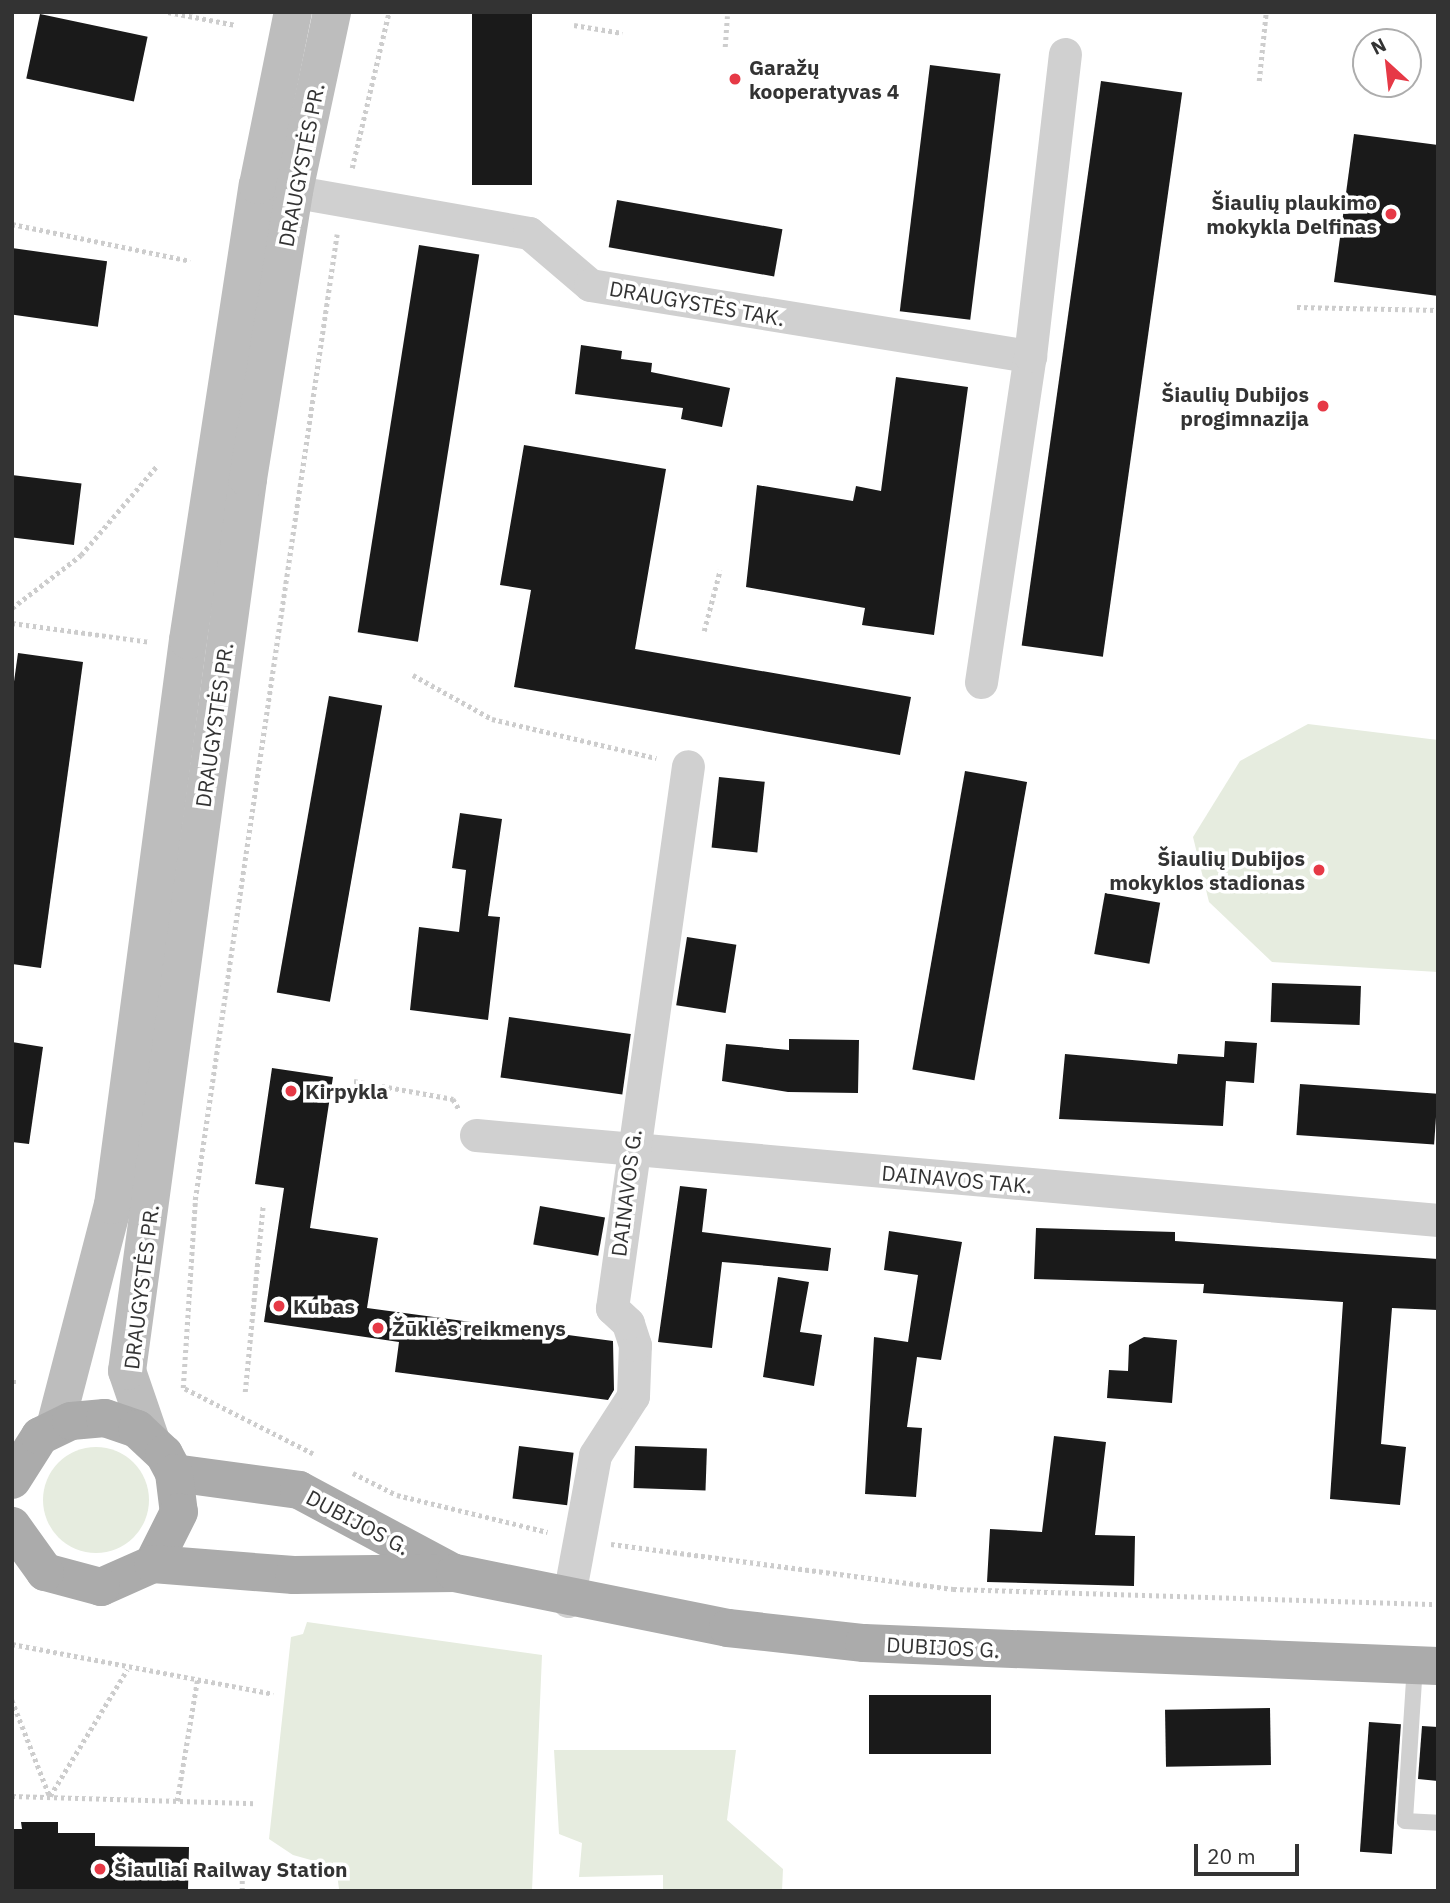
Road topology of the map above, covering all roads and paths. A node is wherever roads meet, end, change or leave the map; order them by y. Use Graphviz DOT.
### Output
graph roads {
  1 [pos="168,12"];
  2 [pos="293,12"];
  3 [pos="332,12"];
  4 [pos="389,12"];
  5 [pos="1266,12"];
  6 [pos="727,16"];
  7 [pos="236,25"];
  8 [pos="574,25"];
  9 [pos="622,33"];
  10 [pos="725,47"];
  11 [pos="1065,54"];
  12 [pos="1259,82"];
  13 [pos="276,188"];
  14 [pos="342,200"];
  15 [pos="12,225"];
  16 [pos="190,261"];
  17 [pos="1297,307"];
  18 [pos="1438,310"];
  19 [pos="1030,356"];
  20 [pos="156,467"];
  21 [pos="720,570"];
  22 [pos="12,608"];
  23 [pos="12,623"];
  24 [pos="704,631"];
  25 [pos="137,643"];
  26 [pos="413,676"];
  27 [pos="981,682"];
  28 [pos="688,766"];
  29 [pos="354,1082"];
  30 [pos="475,1135"];
  31 [pos="631,1151"];
  32 [pos="263,1205"];
  33 [pos="1438,1220"];
  34 [pos="245,1392"];
  35 [pos="150,1438"];
  36 [pos="27,1450"];
  37 [pos="317,1455"];
  38 [pos="341,1467"];
  39 [pos="174,1473"];
  40 [pos="12,1526"];
  41 [pos="579,1540"];
  42 [pos="153,1564"];
  43 [pos="455,1573"];
  44 [pos="568,1601"];
  45 [pos="1438,1604"];
  46 [pos="12,1644"];
  47 [pos="1426,1666"];
  48 [pos="127,1670"];
  49 [pos="197,1681"];
  50 [pos="273,1694"];
  51 [pos="12,1700"];
  52 [pos="12,1796"];
  53 [pos="50,1797"];
  54 [pos="177,1801"];
  55 [pos="255,1802"];
  56 [pos="1438,1823"];
  57 [pos="242,1874"];
  58 [pos="242,1891"];
  1 -- 7 [label="path"];
  2 -- 13 [label="main road, DRAUGYSTĖS PR."];
  3 -- 13 [label="main road, DRAUGYSTĖS PR."];
  4 -- 14 [label="path"];
  5 -- 12 [label="path"];
  6 -- 10 [label="path"];
  8 -- 9 [label="path"];
  11 -- 19 [label="street"];
  13 -- 14 [label="street, DRAUGYSTĖS TAK."];
  13 -- 35 [label="main road, DRAUGYSTĖS PR."];
  13 -- 36 [label="main road, DRAUGYSTĖS PR."];
  14 -- 19 [label="street, DRAUGYSTĖS TAK."];
  14 -- 37 [label="path"];
  15 -- 16 [label="path"];
  17 -- 18 [label="path"];
  19 -- 27 [label="street"];
  20 -- 22 [label="path"];
  21 -- 24 [label="path"];
  23 -- 25 [label="path"];
  26 -- 28 [label="path"];
  28 -- 31 [label="street, DAINAVOS G."];
  29 -- 30 [label="path"];
  30 -- 31 [label="street, DAINAVOS TAK."];
  31 -- 33 [label="street, DAINAVOS TAK."];
  31 -- 41 [label="street, DAINAVOS G."];
  32 -- 34 [label="path"];
  35 -- 36 [label="main road"];
  35 -- 39 [label="main road"];
  38 -- 41 [label="path"];
  39 -- 42 [label="main road"];
  39 -- 43 [label="main road, DUBIJOS G."];
  40 -- 42 [label="main road"];
  41 -- 44 [label="street, DAINAVOS G."];
  41 -- 45 [label="path"];
  42 -- 43 [label="main road, DUBIJOS G."];
  43 -- 44 [label="main road, DUBIJOS G."];
  44 -- 47 [label="main road, DUBIJOS G."];
  46 -- 48 [label="path"];
  47 -- 56 [label="lane"];
  48 -- 49 [label="path"];
  48 -- 53 [label="path"];
  49 -- 50 [label="path"];
  49 -- 54 [label="path"];
  51 -- 53 [label="path"];
  52 -- 53 [label="path"];
  53 -- 54 [label="path"];
  54 -- 55 [label="path"];
  57 -- 58 [label="path"];
}
